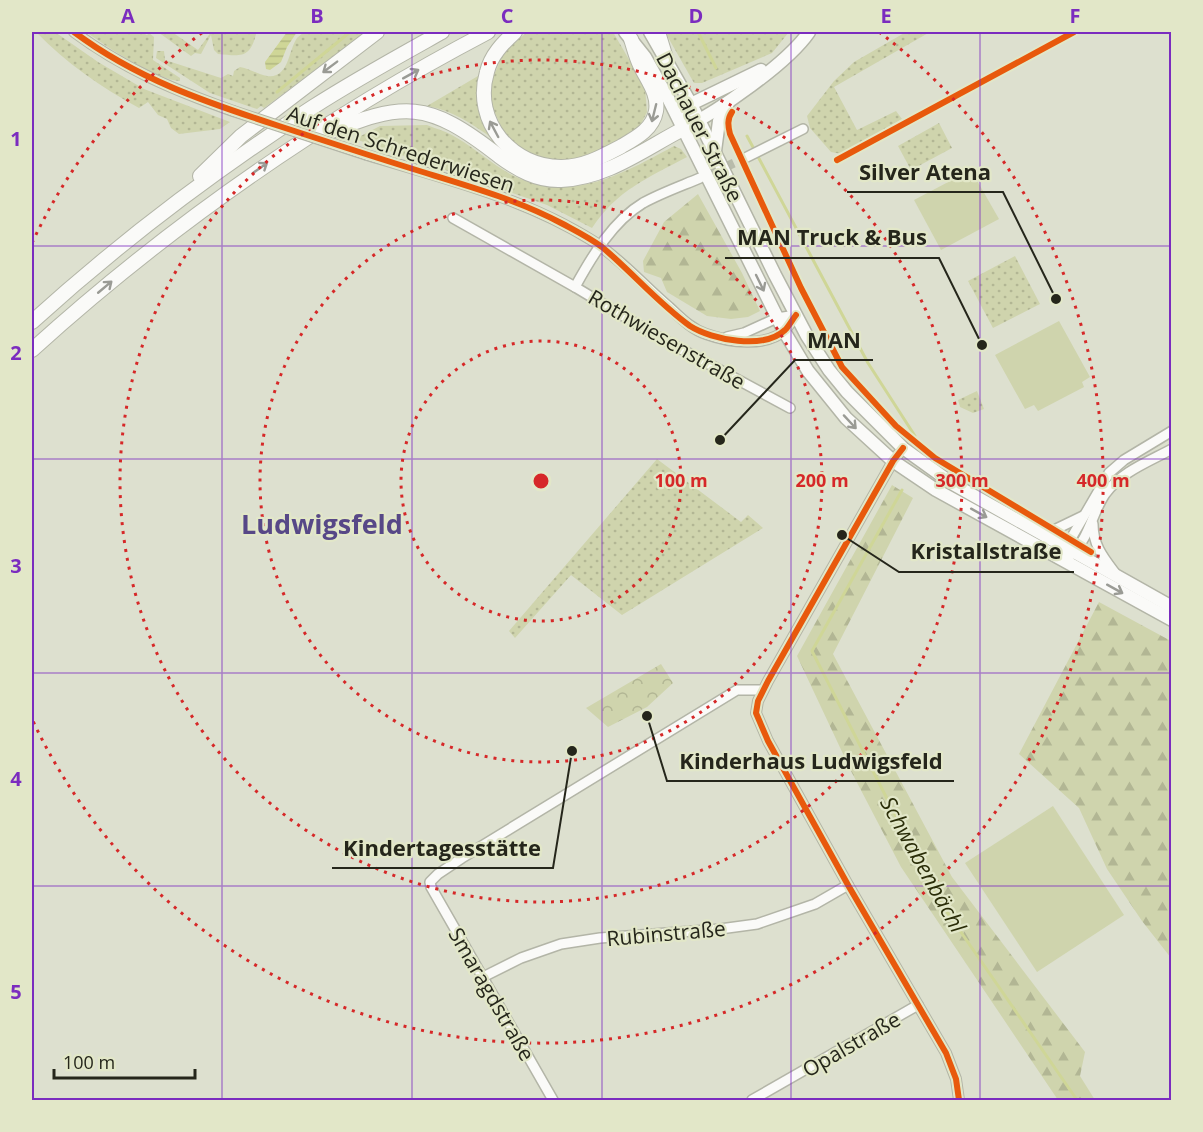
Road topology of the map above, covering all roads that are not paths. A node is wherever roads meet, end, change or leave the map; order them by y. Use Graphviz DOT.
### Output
graph roads {
  1 [pos="74,32"];
  2 [pos="377,32"];
  3 [pos="442,32"];
  4 [pos="488,32"];
  5 [pos="515,32"];
  6 [pos="650,32"];
  7 [pos="658,32"];
  8 [pos="809,32"];
  9 [pos="628,35"];
  10 [pos="666,58"];
  11 [pos="781,60"];
  12 [pos="731,99"];
  13 [pos="691,104"];
  14 [pos="699,121"];
  15 [pos="682,126"];
  16 [pos="803,129"];
  17 [pos="290,148"];
  18 [pos="715,153"];
  19 [pos="745,158"];
  20 [pos="700,178"];
  21 [pos="160,215"];
  22 [pos="453,218"];
  23 [pos="600,246"];
  24 [pos="575,286"];
  25 [pos="796,315"];
  26 [pos="777,318"];
  27 [pos="32,322"];
  28 [pos="784,331"];
  29 [pos="722,338"];
  30 [pos="32,351"];
  31 [pos="790,408"];
  32 [pos="1172,431"];
  33 [pos="903,448"];
  34 [pos="1172,449"];
  35 [pos="893,461"];
  36 [pos="1085,514"];
  37 [pos="1093,522"];
  38 [pos="1038,531"];
  39 [pos="1071,550"];
  40 [pos="1064,561"];
  41 [pos="1117,576"];
  42 [pos="1172,607"];
  43 [pos="1172,620"];
  44 [pos="763,690"];
  45 [pos="848,885"];
  46 [pos="483,977"];
  47 [pos="918,1005"];
  48 [pos="553,1101"];
  49 [pos="752,1101"];
  50 [pos="959,1101"];
  1 -- 23 [label="street, Auf den Schrederwiesen, bridge"];
  2 -- 21 [label="highway, one-way"];
  3 -- 21 [label="highway"];
  17 -- 4 [label="highway, one-way"];
  9 -- 5 [label="highway, one-way"];
  6 -- 10 [label="main road, Dachauer Straße"];
  7 -- 10 [label="highway"];
  8 -- 11 [label="main road"];
  9 -- 15 [label="main road, Dachauer Straße"];
  10 -- 13 [label="main road, Dachauer Straße"];
  11 -- 12 [label="main road"];
  11 -- 13 [label="main road"];
  12 -- 14 [label="main road"];
  12 -- 18 [label="main road"];
  13 -- 14 [label="main road, Dachauer Straße"];
  13 -- 15 [label="main road"];
  14 -- 15 [label="main road"];
  14 -- 18 [label="main road, Dachauer Straße"];
  15 -- 17 [label="highway"];
  15 -- 26 [label="main road, Dachauer Straße, one-way"];
  16 -- 19 [label="street"];
  30 -- 17 [label="highway, one-way"];
  18 -- 25 [label="main road, Dachauer Straße"];
  20 -- 23 [label="street, Rothwiesenstraße"];
  21 -- 27 [label="highway"];
  22 -- 24 [label="street, Rothwiesenstraße"];
  23 -- 24 [label="street, Rothwiesenstraße"];
  23 -- 29 [label="street, Auf den Schrederwiesen"];
  24 -- 31 [label="street, Rothwiesenstraße"];
  25 -- 26 [label="street"];
  25 -- 28 [label="street"];
  25 -- 33 [label="main road, Dachauer Straße"];
  26 -- 28 [label="main road, Dachauer Straße"];
  26 -- 29 [label="street"];
  28 -- 29 [label="street, Auf den Schrederwiesen"];
  28 -- 35 [label="main road, Dachauer Straße, one-way"];
  32 -- 36 [label="street"];
  33 -- 35 [label="street"];
  33 -- 38 [label="main road, Dachauer Straße"];
  34 -- 37 [label="street"];
  35 -- 40 [label="main road, Dachauer Straße, one-way"];
  35 -- 44 [label="street"];
  36 -- 38 [label="street"];
  36 -- 39 [label="street"];
  37 -- 39 [label="street"];
  37 -- 41 [label="street"];
  38 -- 39 [label="main road, Dachauer Straße"];
  39 -- 40 [label="street"];
  39 -- 41 [label="main road, Dachauer Straße"];
  40 -- 43 [label="main road, Dachauer Straße, one-way"];
  41 -- 42 [label="main road, Dachauer Straße"];
  44 -- 45 [label="street"];
  44 -- 46 [label="street, Smaragdstraße"];
  45 -- 46 [label="street, Rubinstraße"];
  45 -- 47 [label="street"];
  46 -- 48 [label="street, Smaragdstraße"];
  47 -- 49 [label="street, Opalstraße"];
  47 -- 50 [label="street"];
}
